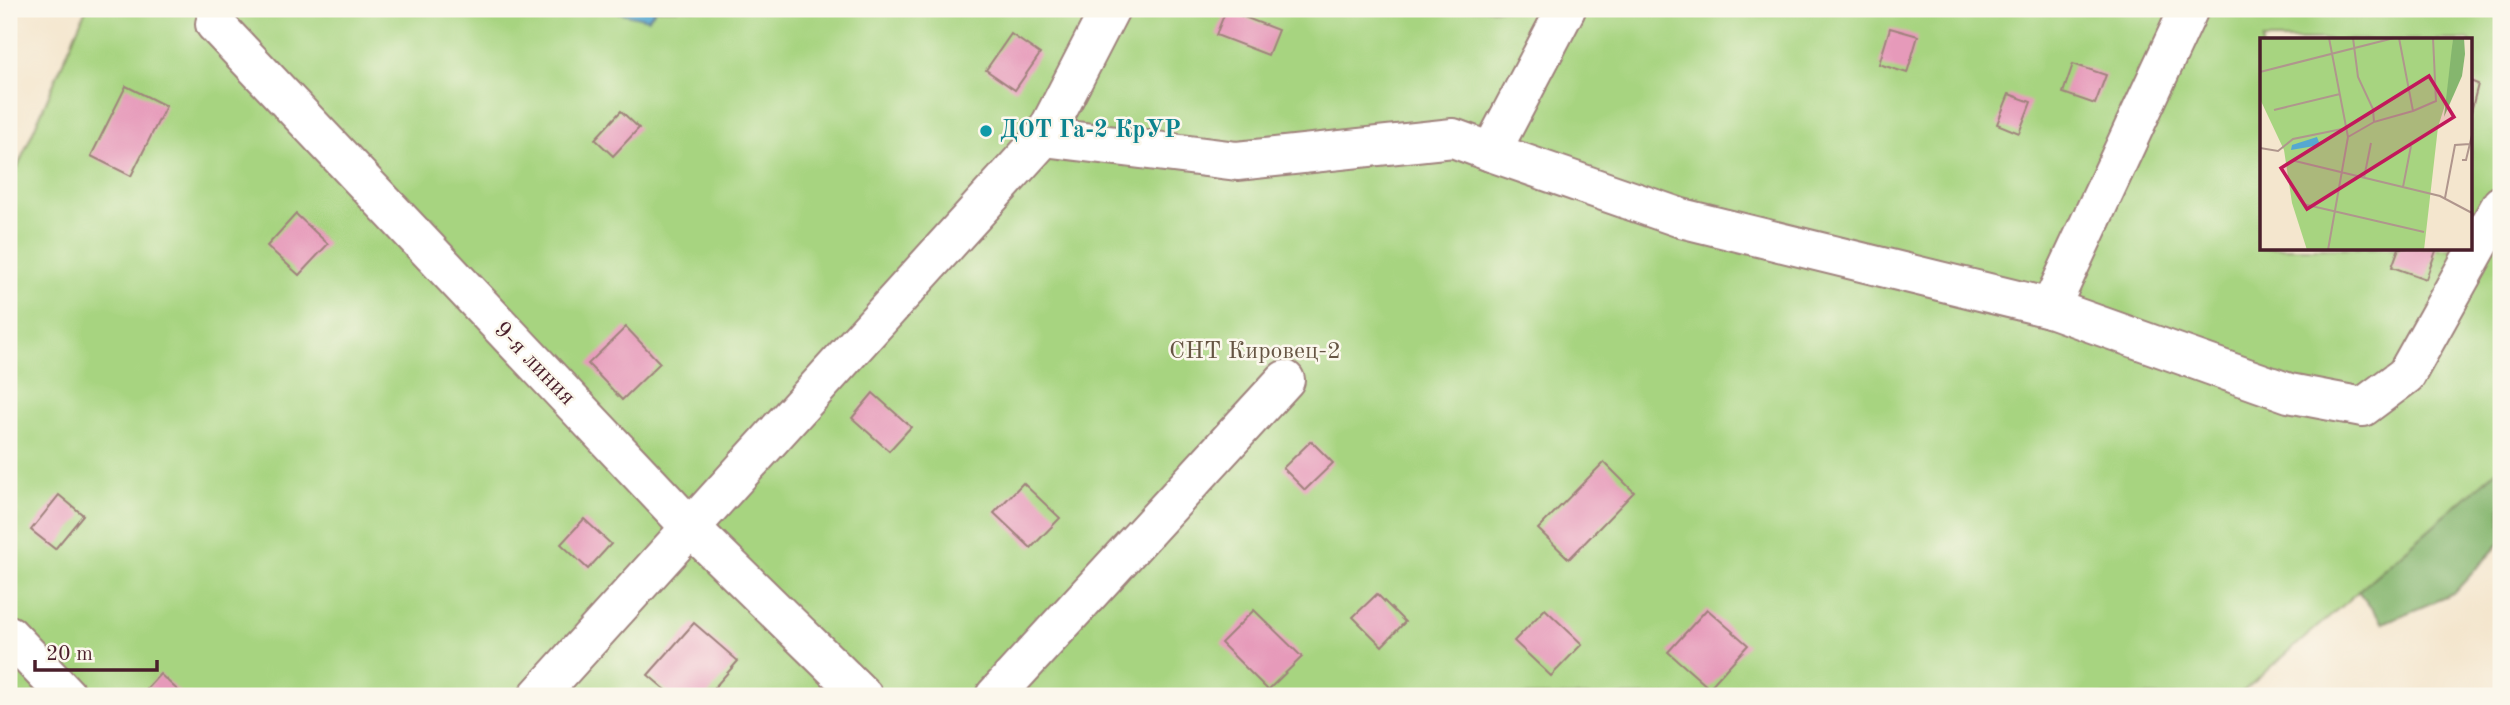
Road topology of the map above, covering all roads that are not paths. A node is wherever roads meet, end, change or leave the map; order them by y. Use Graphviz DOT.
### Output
graph roads {
  1 [pos="1566,9"];
  2 [pos="2189,9"];
  3 [pos="1105,11"];
  4 [pos="215,24"];
  5 [pos="1044,137"];
  6 [pos="1491,152"];
  7 [pos="2501,205"];
  8 [pos="2050,308"];
  9 [pos="1285,380"];
  10 [pos="691,528"];
  11 [pos="9,635"];
  12 [pos="67,696"];
  13 [pos="538,696"];
  14 [pos="863,696"];
  15 [pos="995,696"];
  1 -- 6 [label="street"];
  2 -- 8 [label="street"];
  3 -- 5 [label="street"];
  4 -- 10 [label="street, 9-я линия"];
  5 -- 6 [label="street"];
  5 -- 10 [label="street"];
  6 -- 8 [label="street"];
  7 -- 8 [label="street"];
  9 -- 15 [label="street"];
  10 -- 13 [label="street"];
  10 -- 14 [label="street, 9-я линия"];
  11 -- 12 [label="street"];
}
